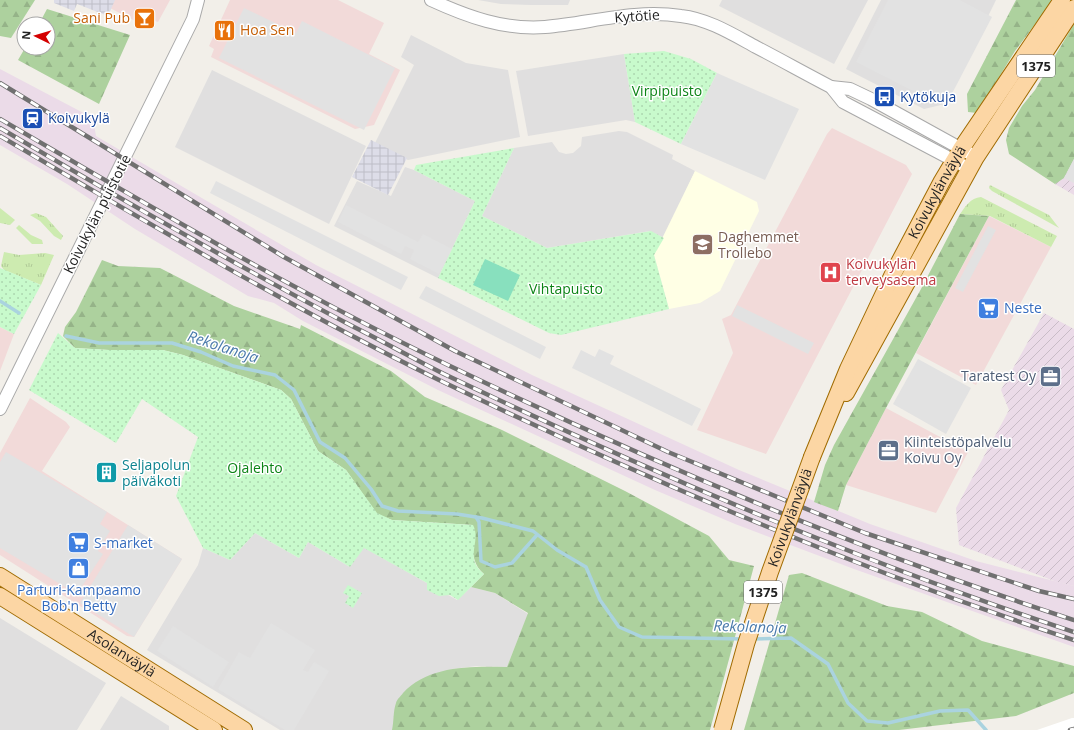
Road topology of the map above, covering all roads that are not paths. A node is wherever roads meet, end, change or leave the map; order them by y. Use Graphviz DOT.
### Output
graph roads {
  1 [pos="198,0"];
  2 [pos="207,0"];
  3 [pos="431,0"];
  4 [pos="1062,0"];
  5 [pos="1074,8"];
  6 [pos="193,19"];
  7 [pos="958,155"];
  8 [pos="973,163"];
  9 [pos="0,409"];
  10 [pos="828,422"];
  11 [pos="0,576"];
  12 [pos="0,596"];
  13 [pos="214,730"];
  14 [pos="244,730"];
  15 [pos="722,730"];
  1 -- 6 [label="street, Koivukylän puistotie"];
  2 -- 6 [label="street, Koivukylän puistotie"];
  3 -- 7 [label="street, Kytötie"];
  4 -- 7 [label="main road, Koivukylänväylä / 1375"];
  5 -- 8 [label="main road, Koivukylänväylä / 1375"];
  6 -- 9 [label="street, Koivukylän puistotie"];
  7 -- 8 [label="street, Kytötie"];
  7 -- 10 [label="main road, Koivukylänväylä / 1375"];
  8 -- 10 [label="main road, Koivukylänväylä / 1375"];
  10 -- 15 [label="main road, Koivukylänväylä / 1375, bridge"];
  11 -- 14 [label="main road, Asolanväylä"];
  12 -- 13 [label="main road, Asolanväylä"];
}
